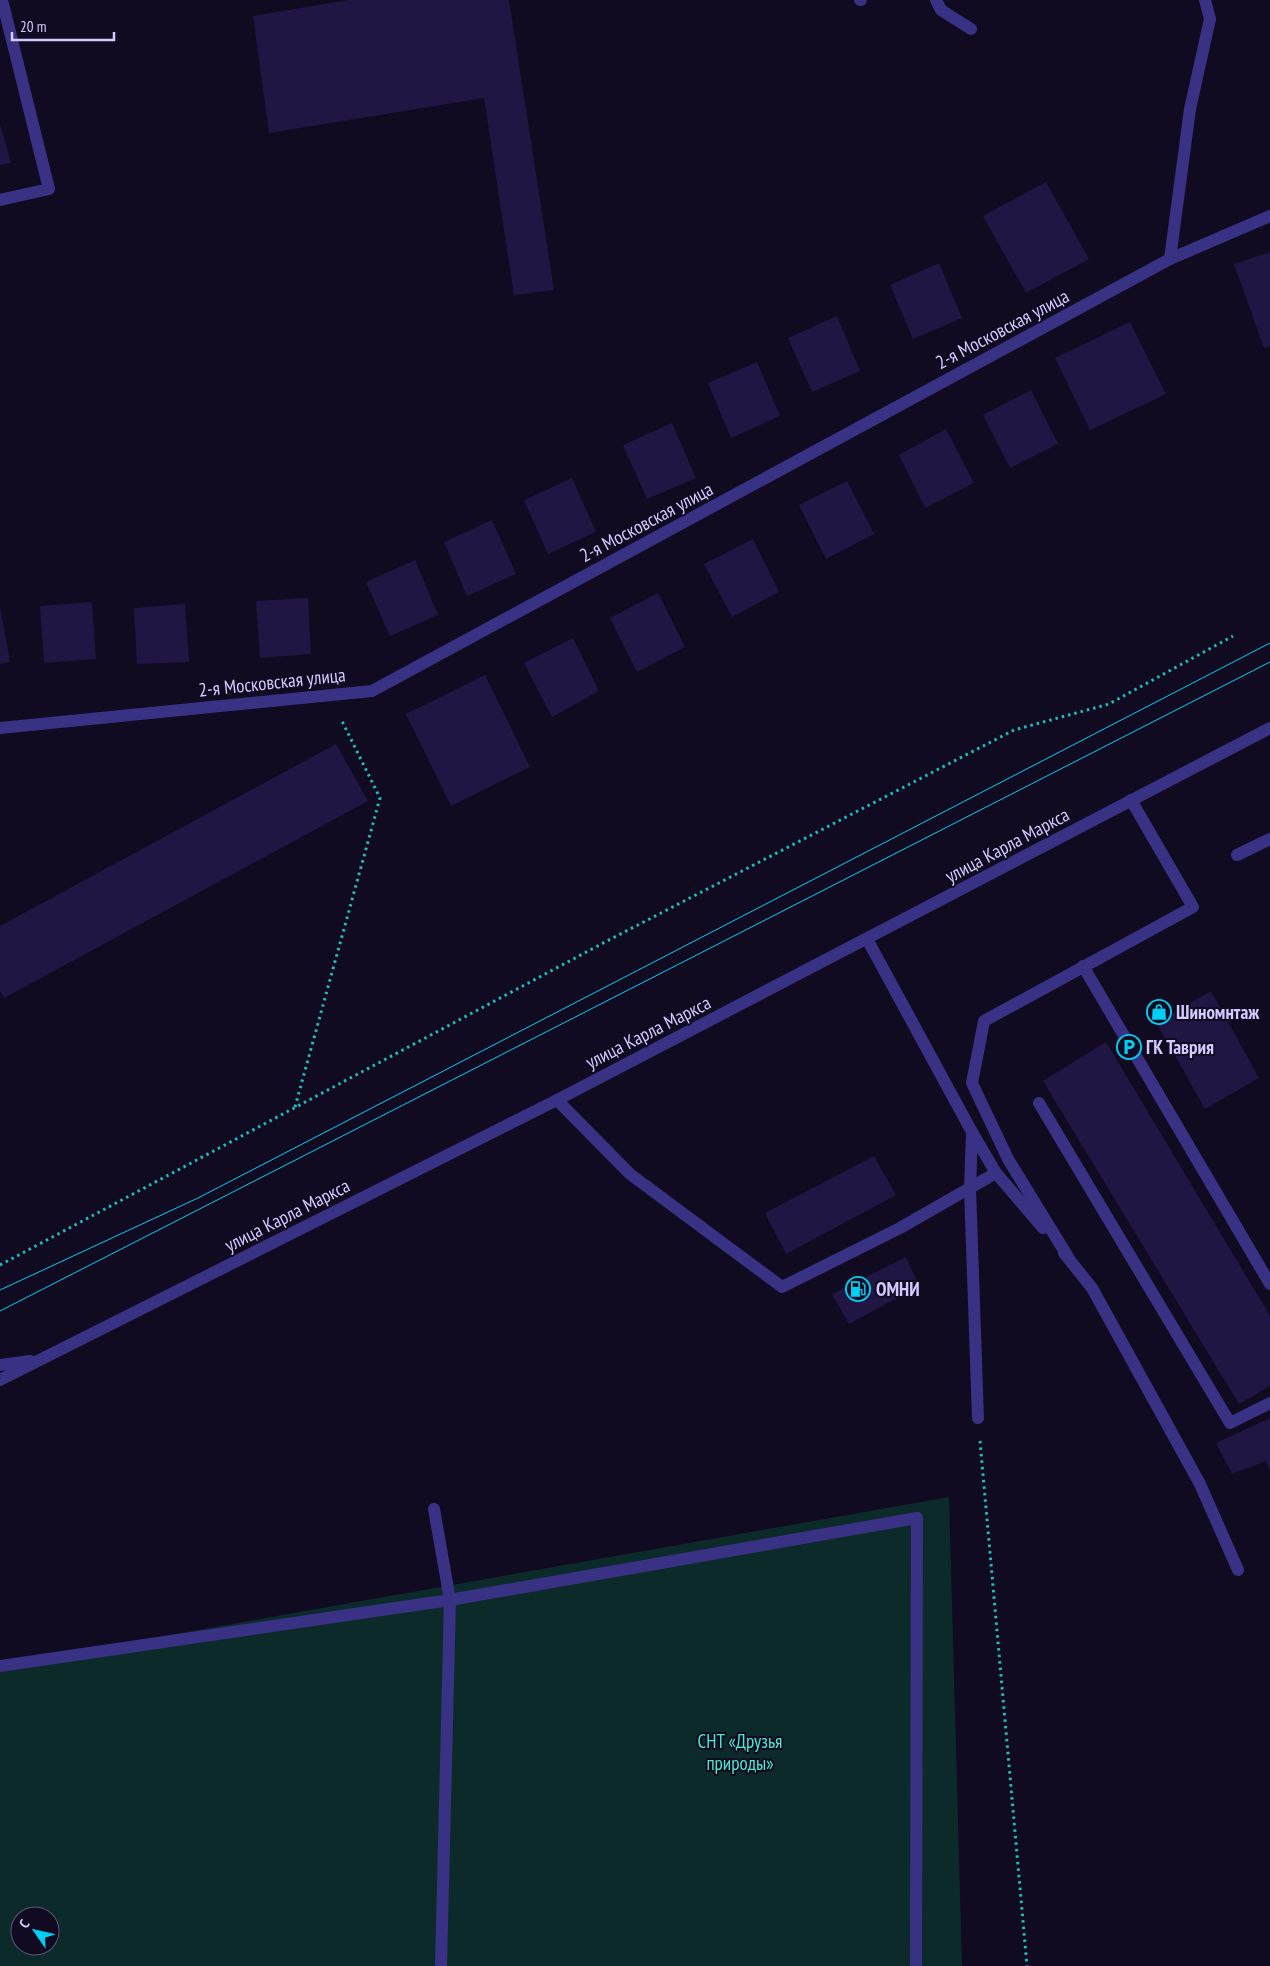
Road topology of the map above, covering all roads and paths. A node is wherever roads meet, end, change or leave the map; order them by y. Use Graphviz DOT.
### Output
graph roads {
  1 [pos="2,0"];
  2 [pos="936,0"];
  3 [pos="1205,0"];
  4 [pos="971,29"];
  5 [pos="0,200"];
  6 [pos="1270,216"];
  7 [pos="1170,259"];
  8 [pos="1233,636"];
  9 [pos="336,710"];
  10 [pos="0,728"];
  11 [pos="1270,728"];
  12 [pos="1131,800"];
  13 [pos="1270,839"];
  14 [pos="1237,855"];
  15 [pos="867,939"];
  16 [pos="1083,966"];
  17 [pos="557,1100"];
  18 [pos="1039,1103"];
  19 [pos="295,1107"];
  20 [pos="972,1132"];
  21 [pos="996,1173"];
  22 [pos="970,1189"];
  23 [pos="1068,1257"];
  24 [pos="0,1264"];
  25 [pos="1270,1284"];
  26 [pos="38,1360"];
  27 [pos="0,1365"];
  28 [pos="0,1380"];
  29 [pos="1270,1403"];
  30 [pos="978,1418"];
  31 [pos="434,1509"];
  32 [pos="1238,1570"];
  33 [pos="450,1600"];
  34 [pos="0,1666"];
  35 [pos="441,1966"];
  36 [pos="916,1966"];
  37 [pos="1027,1966"];
  1 -- 5 [label="street"];
  2 -- 4 [label="street"];
  3 -- 7 [label="street"];
  6 -- 7 [label="street, 2-я Московская улица"];
  7 -- 10 [label="street, 2-я Московская улица"];
  8 -- 19 [label="path"];
  9 -- 19 [label="path"];
  11 -- 12 [label="street, улица Карла Маркса"];
  12 -- 15 [label="street, улица Карла Маркса"];
  12 -- 16 [label="street"];
  13 -- 14 [label="street"];
  15 -- 17 [label="street, улица Карла Маркса"];
  15 -- 20 [label="street"];
  16 -- 23 [label="street"];
  16 -- 25 [label="street"];
  17 -- 22 [label="street"];
  17 -- 26 [label="street, улица Карла Маркса"];
  18 -- 29 [label="street"];
  19 -- 24 [label="path"];
  20 -- 21 [label="street"];
  20 -- 22 [label="street"];
  21 -- 22 [label="street"];
  21 -- 23 [label="street"];
  22 -- 30 [label="street"];
  23 -- 32 [label="street"];
  26 -- 27 [label="street, улица Карла Маркса"];
  26 -- 28 [label="street, улица Карла Маркса"];
  30 -- 37 [label="path"];
  31 -- 33 [label="street"];
  33 -- 34 [label="street"];
  33 -- 35 [label="street"];
  33 -- 36 [label="street"];
}
